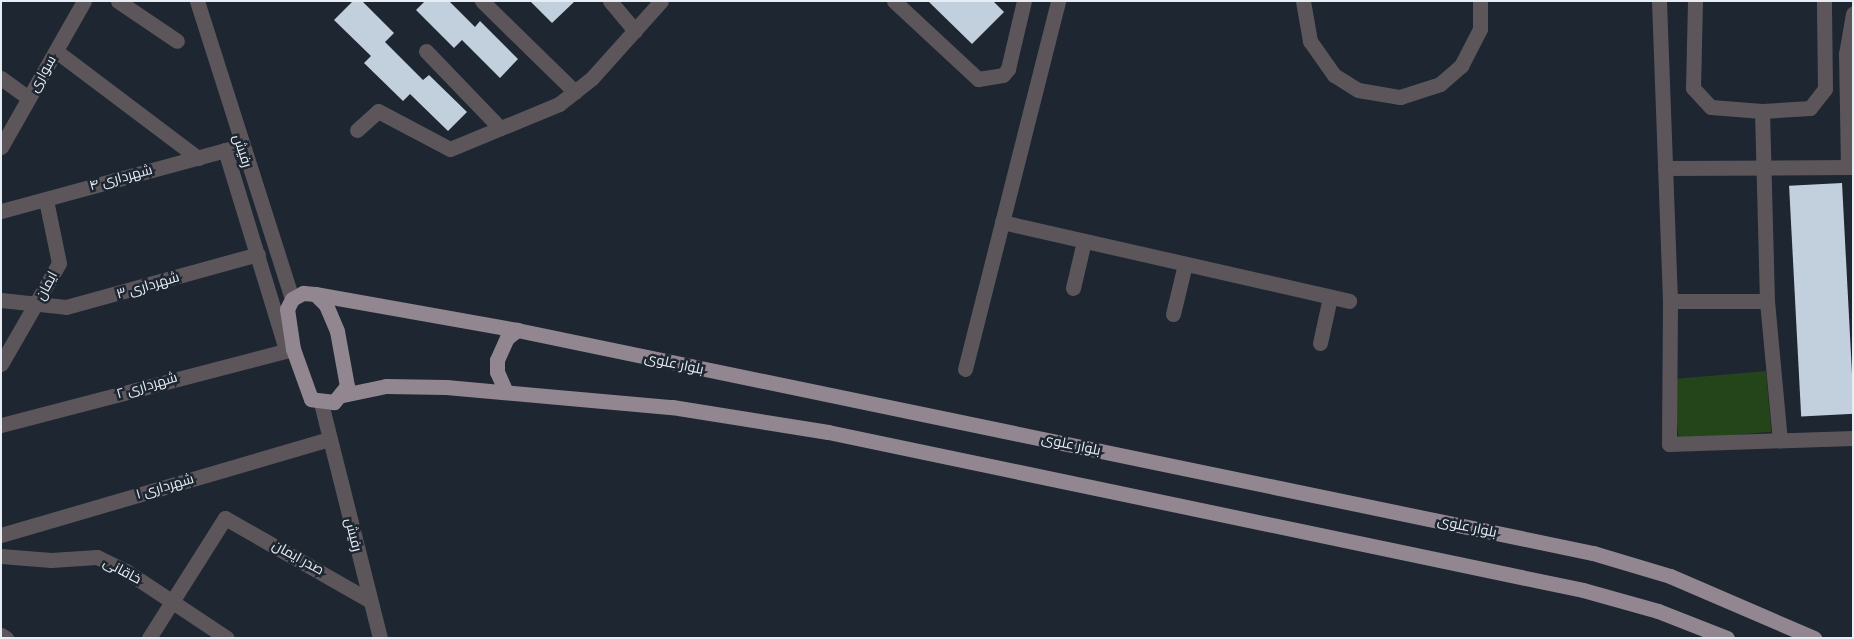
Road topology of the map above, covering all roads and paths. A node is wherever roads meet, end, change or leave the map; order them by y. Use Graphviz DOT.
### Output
graph roads {
  1 [pos="84,1"];
  2 [pos="118,1"];
  3 [pos="197,1"];
  4 [pos="482,1"];
  5 [pos="610,1"];
  6 [pos="661,1"];
  7 [pos="894,1"];
  8 [pos="1024,1"];
  9 [pos="1058,1"];
  10 [pos="1303,1"];
  11 [pos="1480,1"];
  12 [pos="1659,1"];
  13 [pos="1695,1"];
  14 [pos="1824,1"];
  15 [pos="1853,14"];
  16 [pos="635,31"];
  17 [pos="176,41"];
  18 [pos="56,51"];
  19 [pos="426,51"];
  20 [pos="1,78"];
  21 [pos="575,92"];
  22 [pos="29,98"];
  23 [pos="1762,111"];
  24 [pos="500,128"];
  25 [pos="357,130"];
  26 [pos="240,146"];
  27 [pos="1,147"];
  28 [pos="225,150"];
  29 [pos="198,158"];
  30 [pos="1764,167"];
  31 [pos="1850,167"];
  32 [pos="1665,168"];
  33 [pos="46,200"];
  34 [pos="1,211"];
  35 [pos="1002,222"];
  36 [pos="1084,241"];
  37 [pos="258,254"];
  38 [pos="1185,264"];
  39 [pos="1073,288"];
  40 [pos="315,294"];
  41 [pos="1330,297"];
  42 [pos="292,299"];
  43 [pos="1,300"];
  44 [pos="1349,301"];
  45 [pos="1670,301"];
  46 [pos="1767,301"];
  47 [pos="37,304"];
  48 [pos="1173,314"];
  49 [pos="517,330"];
  50 [pos="1320,343"];
  51 [pos="289,349"];
  52 [pos="1,364"];
  53 [pos="965,369"];
  54 [pos="506,392"];
  55 [pos="342,396"];
  56 [pos="321,403"];
  57 [pos="1,425"];
  58 [pos="1853,438"];
  59 [pos="329,439"];
  60 [pos="1780,440"];
  61 [pos="1,535"];
  62 [pos="1,556"];
  63 [pos="172,600"];
  64 [pos="370,600"];
  65 [pos="1,635"];
  66 [pos="6,638"];
  67 [pos="149,638"];
  68 [pos="227,638"];
  69 [pos="380,638"];
  70 [pos="1727,638"];
  71 [pos="1814,638"];
  1 -- 18 [label="street, سواری"];
  2 -- 17 [label="street"];
  3 -- 26 [label="street, رفیش"];
  4 -- 21 [label="street"];
  5 -- 16 [label="street"];
  6 -- 16 [label="street"];
  7 -- 8 [label="street"];
  9 -- 35 [label="street"];
  10 -- 11 [label="street"];
  12 -- 32 [label="street"];
  13 -- 23 [label="street"];
  14 -- 23 [label="street"];
  15 -- 31 [label="street"];
  16 -- 21 [label="street"];
  18 -- 22 [label="street, سواری"];
  18 -- 29 [label="street"];
  19 -- 24 [label="street"];
  20 -- 22 [label="street"];
  21 -- 24 [label="street"];
  22 -- 27 [label="street, سواری"];
  23 -- 30 [label="street"];
  24 -- 25 [label="street"];
  26 -- 28 [label="street, شهرداری ۴"];
  26 -- 42 [label="street, رفیش"];
  28 -- 29 [label="street, شهرداری ۴"];
  28 -- 37 [label="street"];
  29 -- 33 [label="street, شهرداری ۴"];
  30 -- 31 [label="street"];
  30 -- 32 [label="street"];
  30 -- 46 [label="street"];
  32 -- 45 [label="street"];
  33 -- 34 [label="street, شهرداری ۴"];
  33 -- 47 [label="street, ایمان"];
  35 -- 36 [label="street"];
  35 -- 53 [label="street"];
  36 -- 38 [label="street"];
  36 -- 39 [label="street"];
  37 -- 47 [label="street, شهرداری ۳"];
  37 -- 51 [label="street"];
  38 -- 41 [label="street"];
  38 -- 48 [label="street"];
  40 -- 42 [label="main road"];
  40 -- 49 [label="main road, بلوار علوی"];
  40 -- 55 [label="main road"];
  41 -- 44 [label="street"];
  41 -- 50 [label="street"];
  42 -- 51 [label="main road"];
  43 -- 47 [label="street, شهرداری ۳"];
  45 -- 46 [label="street"];
  45 -- 60 [label="street"];
  46 -- 60 [label="street"];
  47 -- 52 [label="street, ایمان"];
  49 -- 54 [label="main road"];
  49 -- 71 [label="main road, بلوار علوی"];
  51 -- 56 [label="main road"];
  51 -- 57 [label="street, شهرداری ۲"];
  54 -- 55 [label="main road"];
  54 -- 70 [label="main road"];
  55 -- 56 [label="main road"];
  56 -- 59 [label="street, رفیش"];
  58 -- 60 [label="street"];
  59 -- 61 [label="street, شهرداری ۱"];
  59 -- 64 [label="street, رفیش"];
  62 -- 63 [label="street, خاقانی"];
  63 -- 64 [label="street, صدر ایمان"];
  63 -- 67 [label="street"];
  63 -- 68 [label="street, خاقانی"];
  64 -- 69 [label="street, رفیش"];
  65 -- 66 [label="street"];
}
